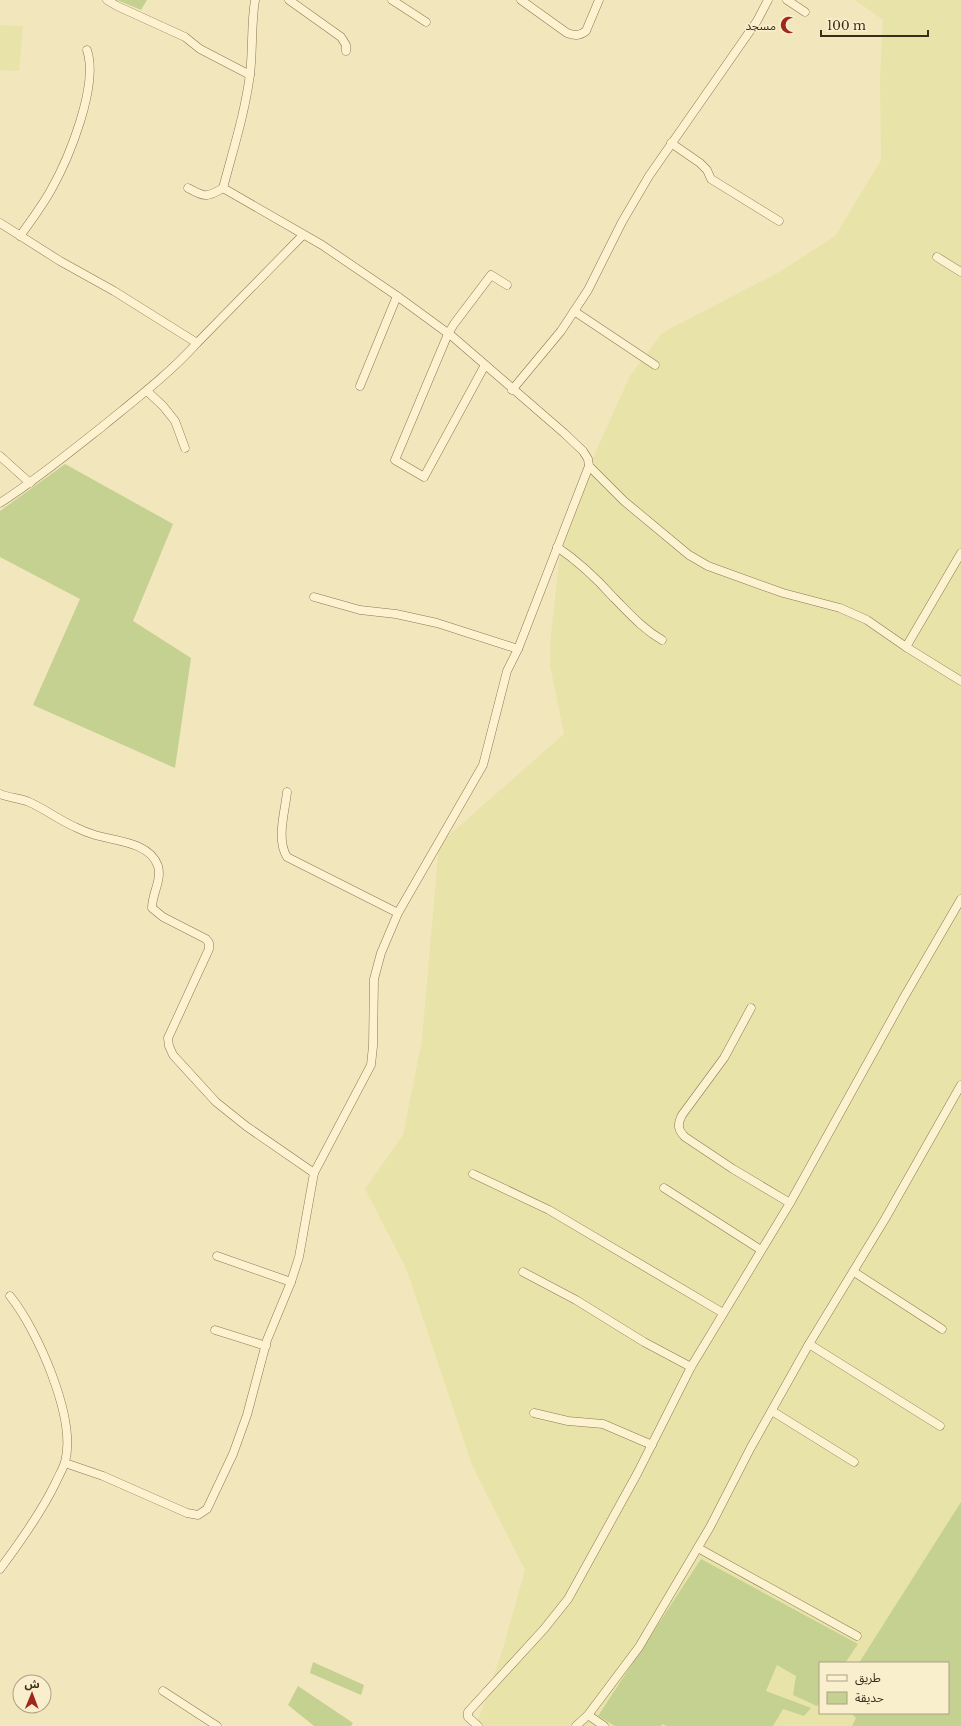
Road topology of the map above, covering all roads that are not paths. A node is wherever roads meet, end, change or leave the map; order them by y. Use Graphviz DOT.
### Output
graph roads {
  1 [pos="107,0"];
  2 [pos="255,0"];
  3 [pos="289,0"];
  4 [pos="392,0"];
  5 [pos="521,0"];
  6 [pos="599,0"];
  7 [pos="768,0"];
  8 [pos="787,0"];
  9 [pos="805,12"];
  10 [pos="426,22"];
  11 [pos="87,50"];
  12 [pos="346,51"];
  13 [pos="250,75"];
  14 [pos="671,143"];
  15 [pos="188,188"];
  16 [pos="223,188"];
  17 [pos="779,221"];
  18 [pos="0,223"];
  19 [pos="303,235"];
  20 [pos="20,236"];
  21 [pos="936,257"];
  22 [pos="961,272"];
  23 [pos="507,285"];
  24 [pos="397,296"];
  25 [pos="574,310"];
  26 [pos="448,334"];
  27 [pos="197,343"];
  28 [pos="485,365"];
  29 [pos="655,365"];
  30 [pos="360,386"];
  31 [pos="147,390"];
  32 [pos="512,390"];
  33 [pos="185,448"];
  34 [pos="0,456"];
  35 [pos="589,466"];
  36 [pos="30,483"];
  37 [pos="0,503"];
  38 [pos="557,547"];
  39 [pos="961,553"];
  40 [pos="314,596"];
  41 [pos="662,640"];
  42 [pos="906,647"];
  43 [pos="518,649"];
  44 [pos="961,681"];
  45 [pos="287,792"];
  46 [pos="0,794"];
  47 [pos="961,899"];
  48 [pos="398,913"];
  49 [pos="751,1008"];
  50 [pos="961,1085"];
  51 [pos="314,1172"];
  52 [pos="473,1174"];
  53 [pos="664,1188"];
  54 [pos="790,1203"];
  55 [pos="761,1250"];
  56 [pos="217,1256"];
  57 [pos="523,1272"];
  58 [pos="854,1272"];
  59 [pos="291,1282"];
  60 [pos="10,1296"];
  61 [pos="723,1313"];
  62 [pos="942,1329"];
  63 [pos="215,1330"];
  64 [pos="809,1344"];
  65 [pos="266,1346"];
  66 [pos="691,1367"];
  67 [pos="772,1411"];
  68 [pos="534,1413"];
  69 [pos="940,1426"];
  70 [pos="652,1446"];
  71 [pos="65,1462"];
  72 [pos="854,1462"];
  73 [pos="698,1548"];
  74 [pos="0,1568"];
  75 [pos="857,1636"];
  76 [pos="163,1690"];
  77 [pos="588,1715"];
  78 [pos="217,1726"];
  79 [pos="478,1726"];
  80 [pos="576,1726"];
  81 [pos="604,1726"];
  1 -- 13 [label="street"];
  2 -- 13 [label="street"];
  3 -- 12 [label="street"];
  4 -- 10 [label="street"];
  5 -- 6 [label="street"];
  7 -- 14 [label="street"];
  8 -- 9 [label="street"];
  11 -- 20 [label="street"];
  13 -- 16 [label="street"];
  14 -- 17 [label="street"];
  14 -- 25 [label="street"];
  15 -- 16 [label="street"];
  16 -- 19 [label="street"];
  18 -- 20 [label="street"];
  19 -- 24 [label="street"];
  19 -- 27 [label="street"];
  20 -- 27 [label="street"];
  21 -- 22 [label="street"];
  23 -- 26 [label="street"];
  24 -- 26 [label="street"];
  24 -- 30 [label="street"];
  25 -- 29 [label="street"];
  25 -- 32 [label="street"];
  26 -- 28 [label="street"];
  26 -- 28 [label="street"];
  27 -- 31 [label="street"];
  28 -- 32 [label="street"];
  31 -- 33 [label="street"];
  31 -- 36 [label="street"];
  32 -- 35 [label="street"];
  34 -- 36 [label="street"];
  35 -- 38 [label="street"];
  35 -- 42 [label="street"];
  36 -- 37 [label="street"];
  38 -- 41 [label="street"];
  38 -- 43 [label="street"];
  39 -- 42 [label="street"];
  40 -- 43 [label="street"];
  42 -- 44 [label="street"];
  43 -- 48 [label="street"];
  45 -- 48 [label="street"];
  46 -- 51 [label="street"];
  47 -- 54 [label="street"];
  48 -- 51 [label="street"];
  49 -- 54 [label="street"];
  50 -- 58 [label="street"];
  51 -- 59 [label="street"];
  52 -- 61 [label="street"];
  53 -- 55 [label="street"];
  54 -- 55 [label="street"];
  55 -- 61 [label="street"];
  56 -- 59 [label="street"];
  57 -- 66 [label="street"];
  58 -- 62 [label="street"];
  58 -- 64 [label="street"];
  59 -- 65 [label="street"];
  60 -- 71 [label="street"];
  61 -- 66 [label="street"];
  63 -- 65 [label="street"];
  64 -- 67 [label="street"];
  64 -- 69 [label="street"];
  65 -- 71 [label="street"];
  66 -- 70 [label="street"];
  67 -- 72 [label="street"];
  67 -- 73 [label="street"];
  68 -- 70 [label="street"];
  70 -- 79 [label="street"];
  71 -- 74 [label="street"];
  73 -- 75 [label="street"];
  73 -- 77 [label="street"];
  76 -- 78 [label="street"];
  77 -- 80 [label="street"];
  77 -- 81 [label="street"];
}
